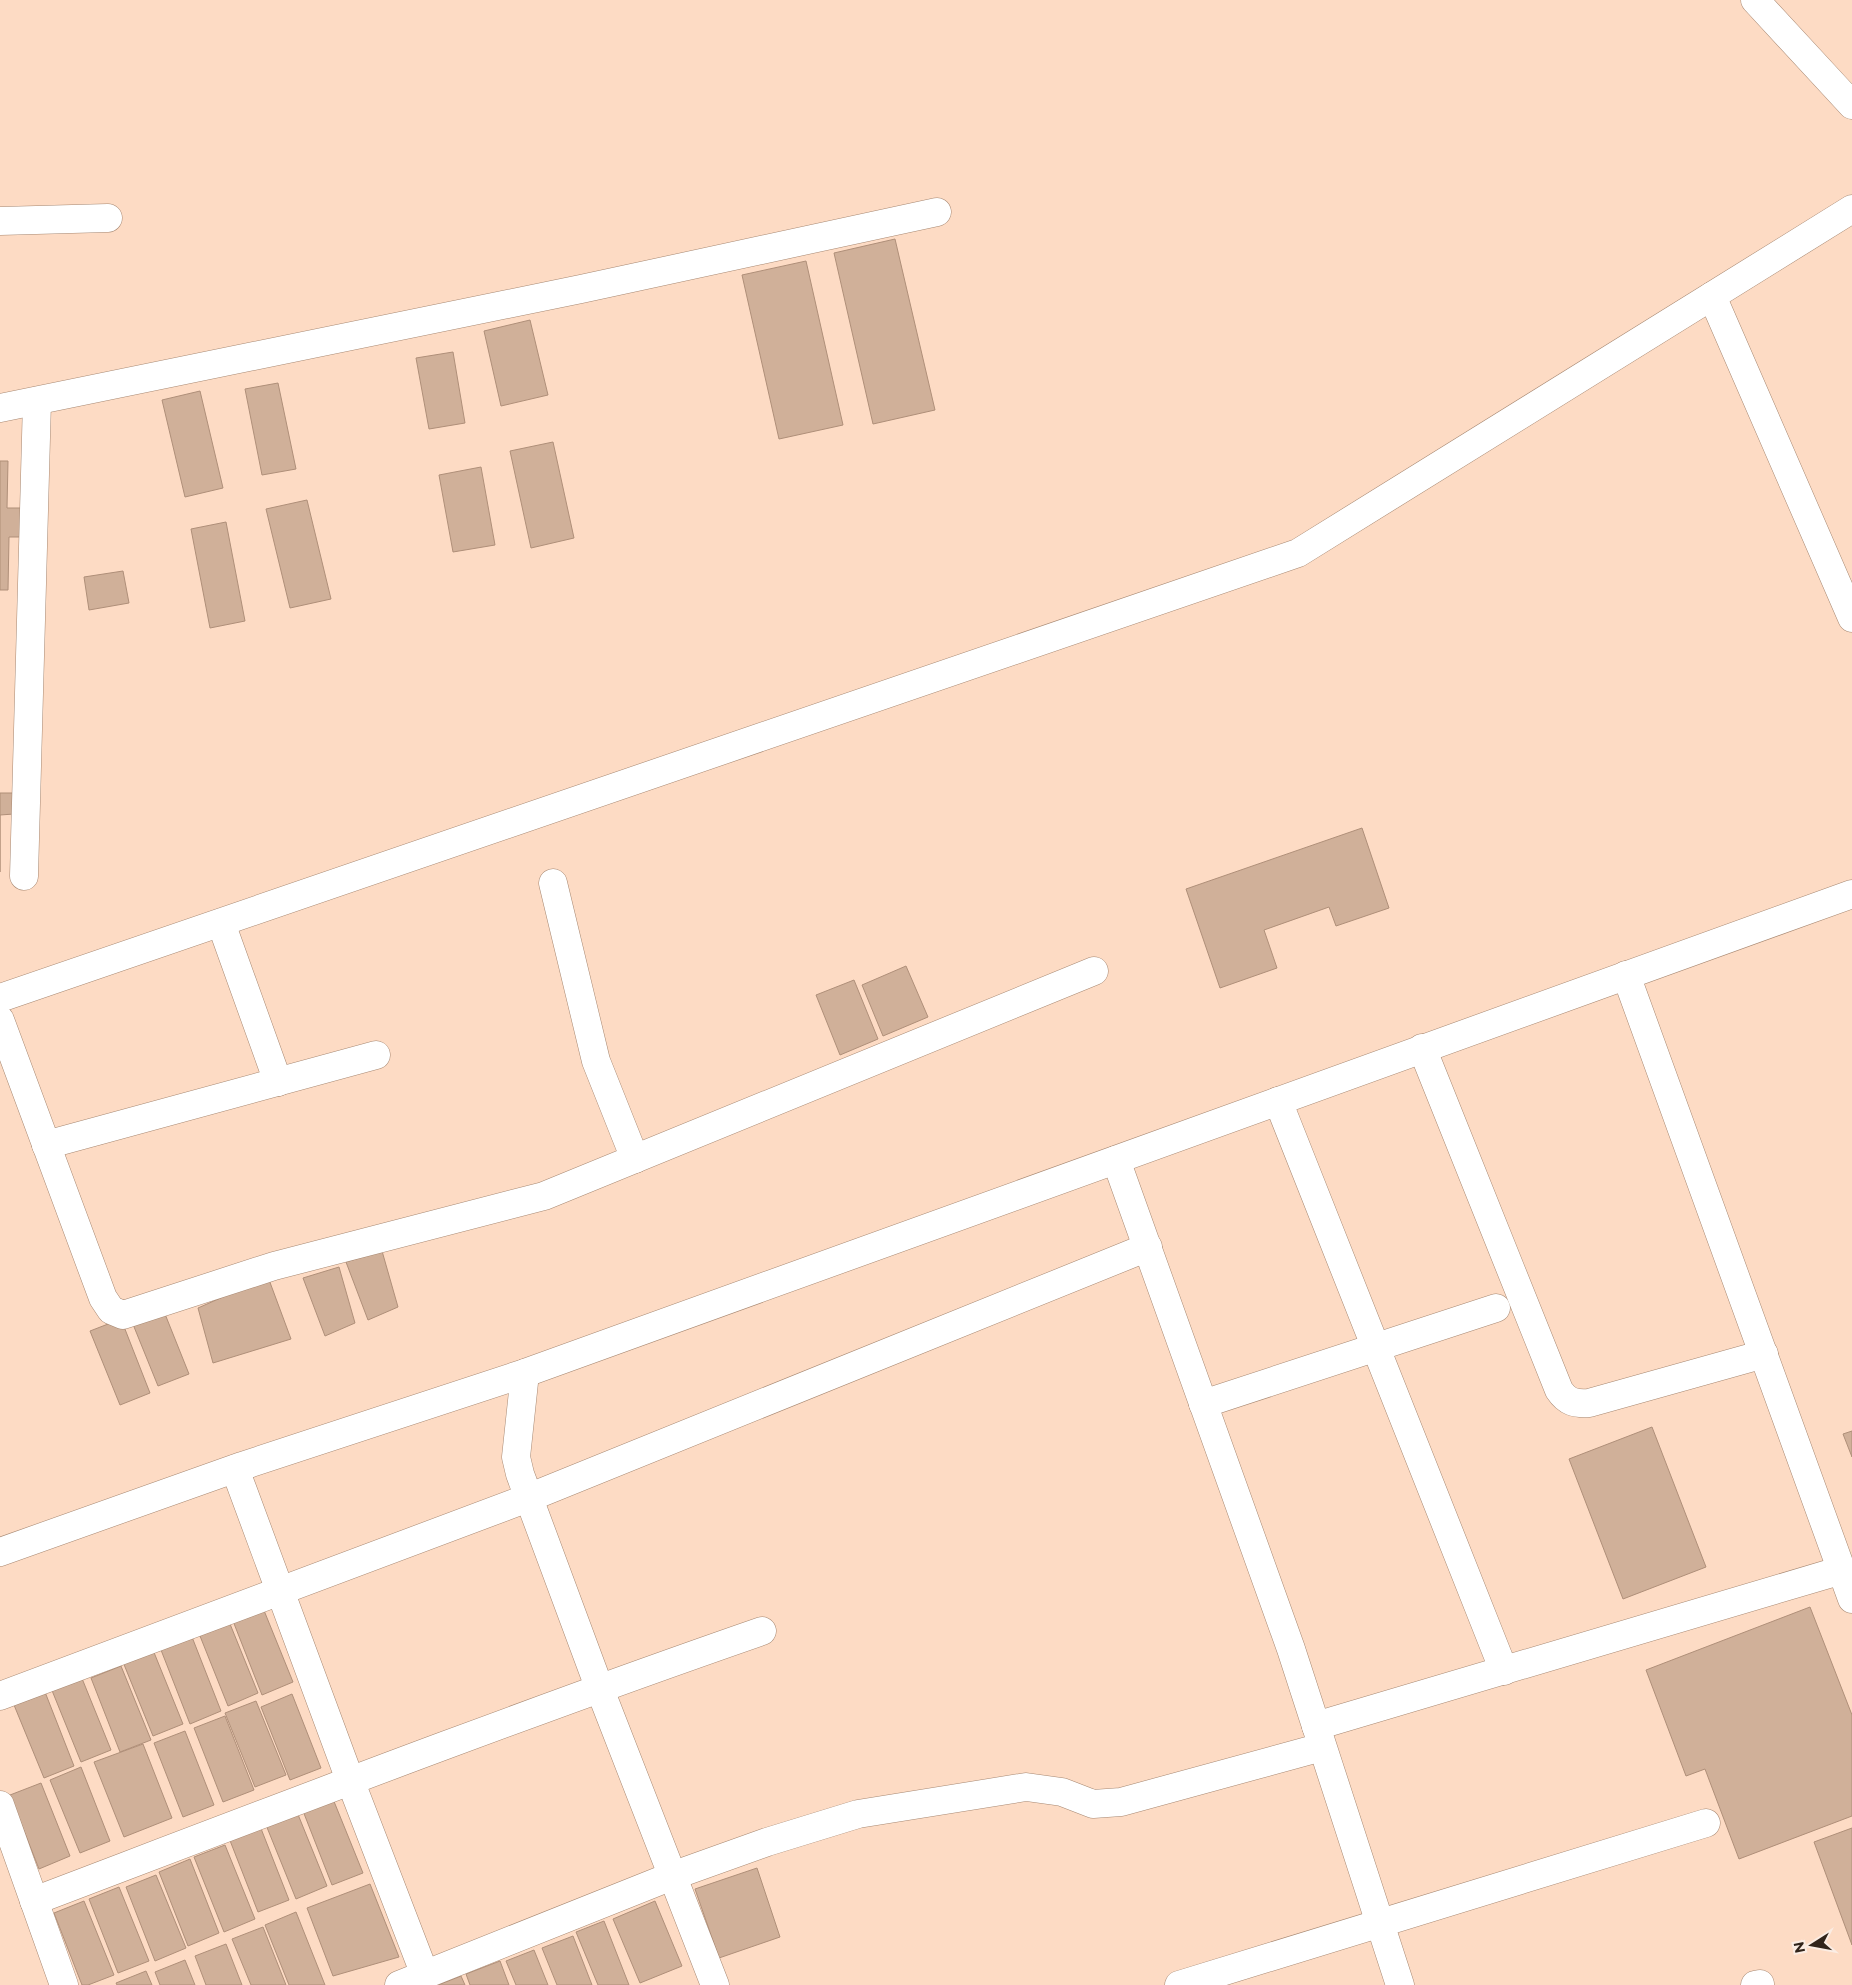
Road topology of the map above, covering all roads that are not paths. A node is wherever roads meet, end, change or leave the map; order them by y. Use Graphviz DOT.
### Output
graph roads {
  1 [pos="1755,0"];
  2 [pos="1852,105"];
  3 [pos="1851,211"];
  4 [pos="937,212"];
  5 [pos="108,218"];
  6 [pos="0,222"];
  7 [pos="1712,296"];
  8 [pos="37,401"];
  9 [pos="0,408"];
  10 [pos="1852,618"];
  11 [pos="24,876"];
  12 [pos="553,882"];
  13 [pos="1852,894"];
  14 [pos="221,923"];
  15 [pos="1094,971"];
  16 [pos="1626,974"];
  17 [pos="0,998"];
  18 [pos="0,1020"];
  19 [pos="1422,1048"];
  20 [pos="376,1055"];
  21 [pos="278,1082"];
  22 [pos="1278,1101"];
  23 [pos="46,1144"];
  24 [pos="635,1159"];
  25 [pos="1116,1160"];
  26 [pos="1148,1247"];
  27 [pos="1496,1308"];
  28 [pos="1376,1348"];
  29 [pos="1764,1354"];
  30 [pos="524,1373"];
  31 [pos="1203,1404"];
  32 [pos="235,1469"];
  33 [pos="528,1498"];
  34 [pos="0,1552"];
  35 [pos="1842,1570"];
  36 [pos="281,1592"];
  37 [pos="1852,1599"];
  38 [pos="762,1631"];
  39 [pos="1504,1671"];
  40 [pos="599,1687"];
  41 [pos="0,1696"];
  42 [pos="1319,1736"];
  43 [pos="350,1780"];
  44 [pos="0,1805"];
  45 [pos="1706,1823"];
  46 [pos="672,1876"];
  47 [pos="34,1901"];
  48 [pos="1380,1924"];
  49 [pos="425,1975"];
  50 [pos="64,1985"];
  51 [pos="399,1985"];
  52 [pos="715,1985"];
  53 [pos="1179,1985"];
  54 [pos="1400,1985"];
  1 -- 2 [label="street"];
  3 -- 7 [label="street"];
  4 -- 8 [label="street"];
  5 -- 6 [label="street"];
  7 -- 10 [label="street"];
  7 -- 14 [label="street"];
  8 -- 9 [label="street"];
  8 -- 11 [label="street"];
  12 -- 24 [label="street"];
  13 -- 16 [label="street"];
  14 -- 17 [label="street"];
  14 -- 21 [label="street"];
  15 -- 24 [label="street"];
  16 -- 19 [label="street"];
  16 -- 29 [label="street"];
  18 -- 23 [label="street"];
  19 -- 22 [label="street"];
  19 -- 29 [label="street"];
  20 -- 21 [label="street"];
  21 -- 23 [label="street"];
  22 -- 25 [label="street"];
  22 -- 28 [label="street"];
  23 -- 24 [label="street"];
  25 -- 26 [label="street"];
  25 -- 30 [label="street"];
  26 -- 31 [label="street"];
  26 -- 33 [label="street"];
  27 -- 28 [label="street"];
  28 -- 31 [label="street"];
  28 -- 39 [label="street"];
  29 -- 35 [label="street"];
  30 -- 32 [label="street"];
  30 -- 33 [label="street"];
  31 -- 42 [label="street"];
  32 -- 34 [label="street"];
  32 -- 36 [label="street"];
  33 -- 36 [label="street"];
  33 -- 40 [label="street"];
  35 -- 37 [label="street"];
  35 -- 39 [label="street"];
  36 -- 41 [label="street"];
  36 -- 43 [label="street"];
  38 -- 40 [label="street"];
  39 -- 42 [label="street"];
  40 -- 43 [label="street"];
  40 -- 46 [label="street"];
  42 -- 46 [label="street"];
  42 -- 48 [label="street"];
  43 -- 47 [label="street"];
  43 -- 49 [label="street"];
  44 -- 47 [label="street"];
  45 -- 48 [label="street"];
  46 -- 49 [label="street"];
  46 -- 52 [label="street"];
  47 -- 50 [label="street"];
  48 -- 53 [label="street"];
  48 -- 54 [label="street"];
  49 -- 51 [label="street"];
}
